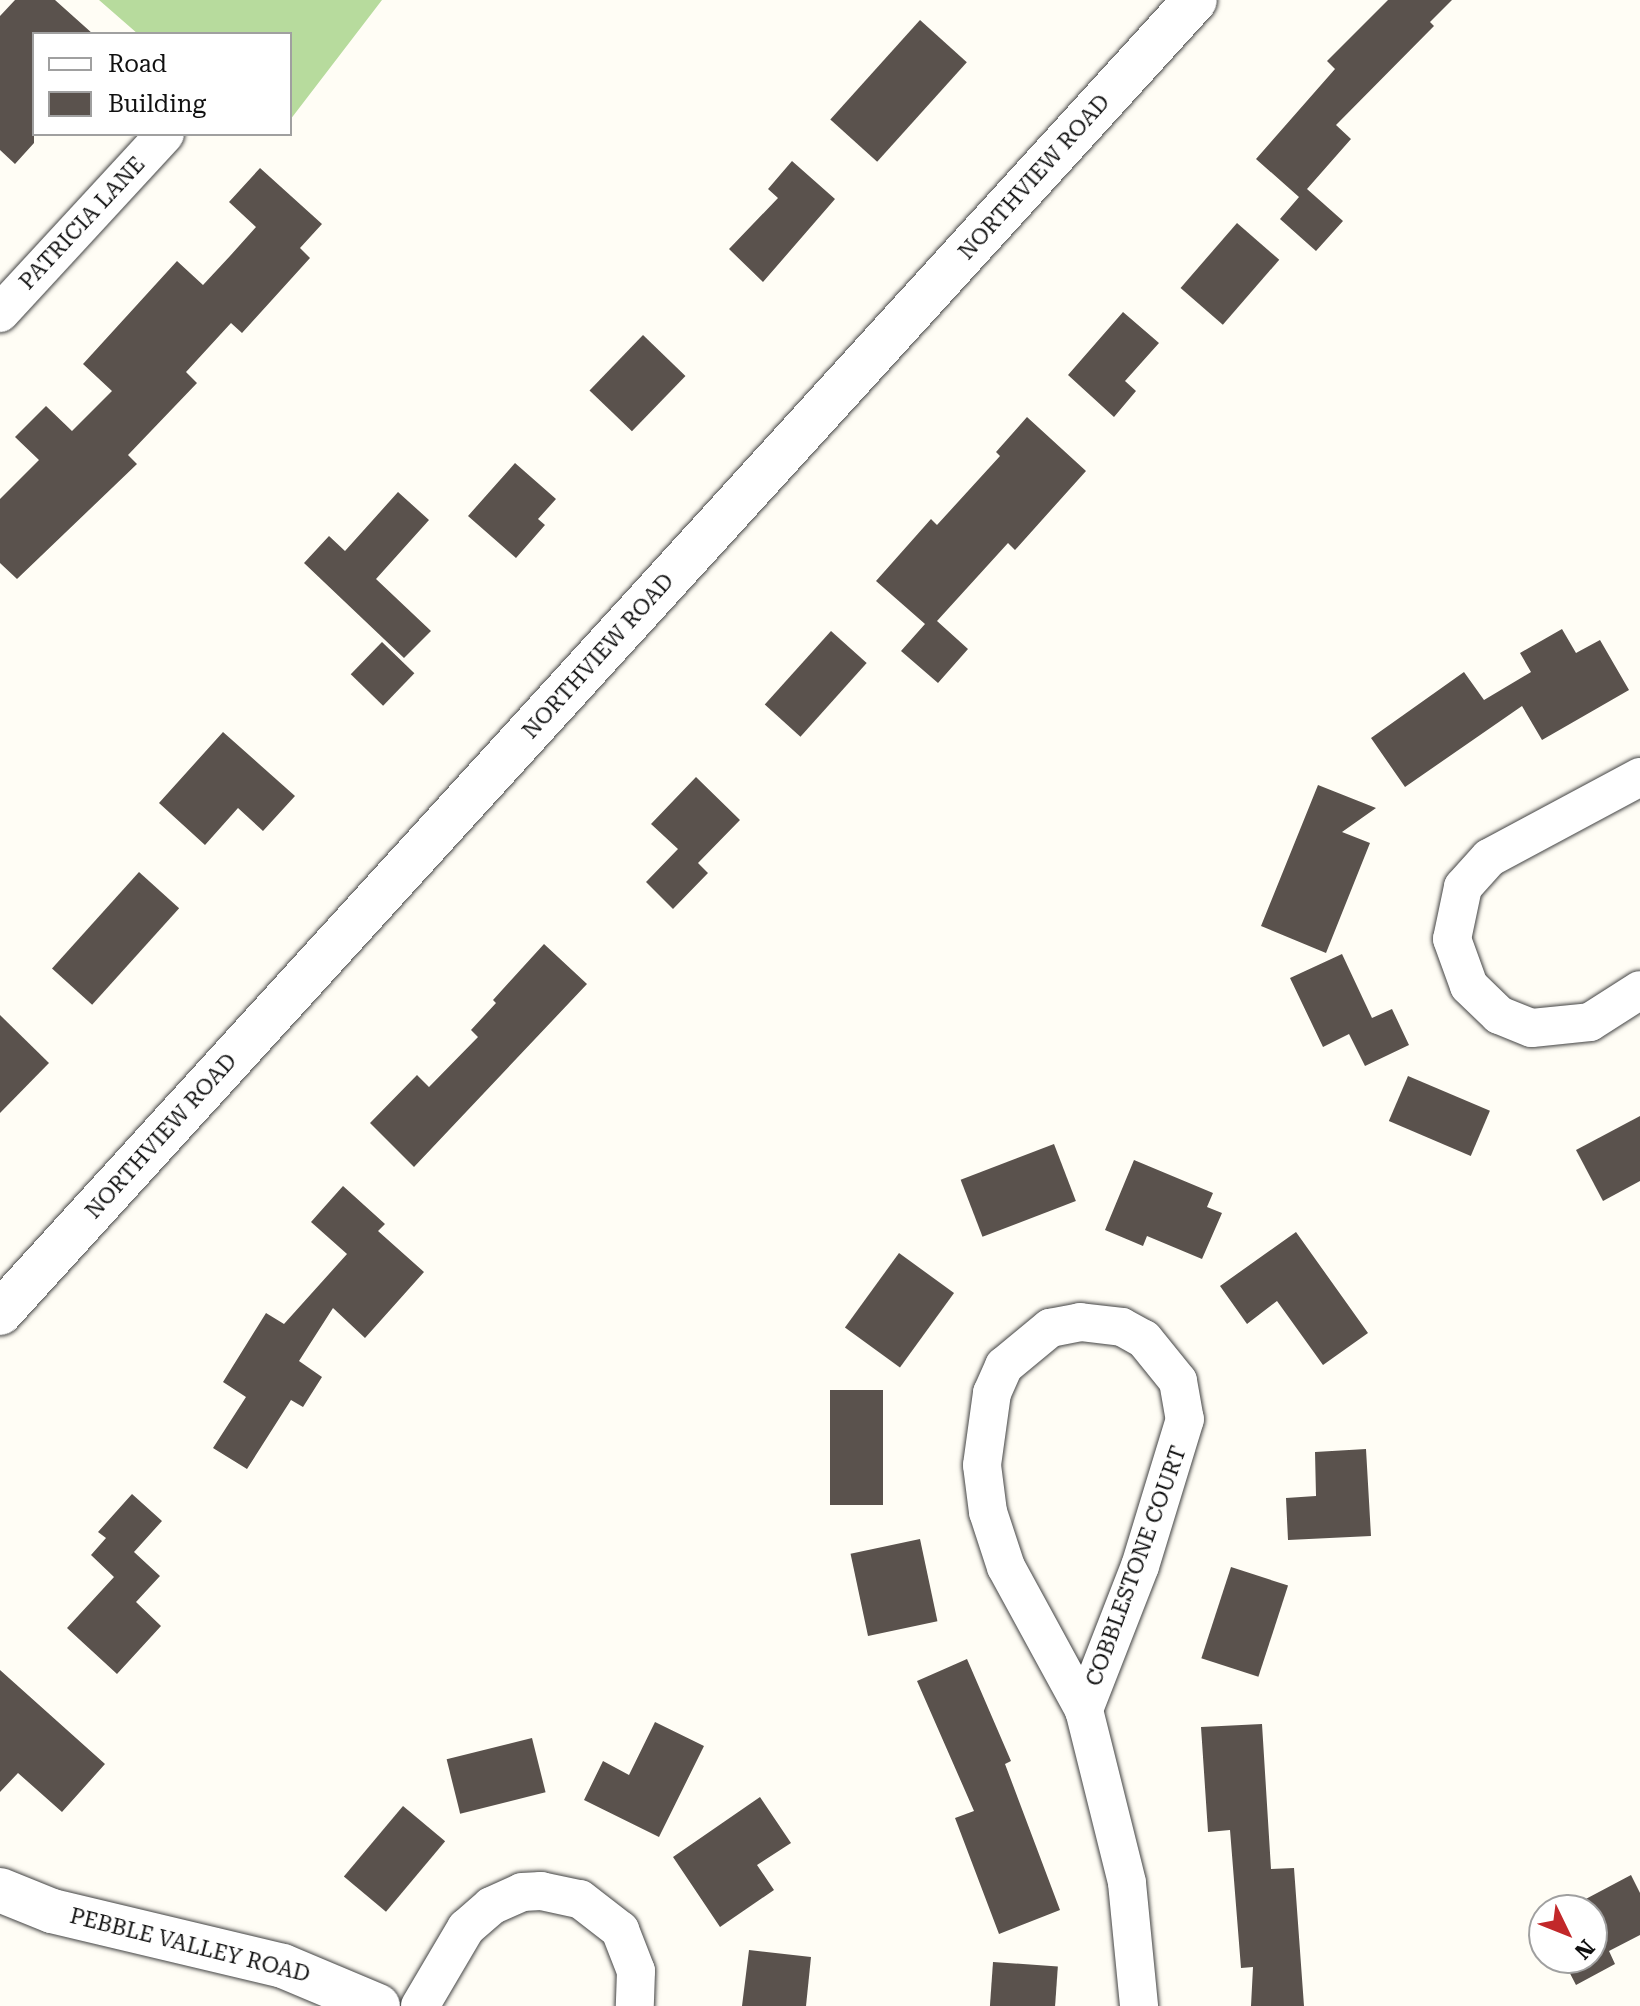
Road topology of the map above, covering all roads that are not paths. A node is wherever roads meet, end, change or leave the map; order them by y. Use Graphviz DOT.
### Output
graph roads {
  1 [pos="1195,0"];
  2 [pos="163,136"];
  3 [pos="0,313"];
  4 [pos="1640,777"];
  5 [pos="1640,990"];
  6 [pos="0,1313"];
  7 [pos="1084,1710"];
  8 [pos="0,1890"];
  9 [pos="378,2006"];
  10 [pos="420,2006"];
  11 [pos="635,2006"];
  12 [pos="1139,2006"];
  1 -- 6 [label="street, NORTHVIEW ROAD"];
  2 -- 3 [label="street, PATRICIA LANE"];
  4 -- 5 [label="street"];
  7 -- 7 [label="street, COBBLESTONE COURT"];
  7 -- 12 [label="street, COBBLESTONE COURT"];
  8 -- 9 [label="street, PEBBLE VALLEY ROAD"];
  10 -- 11 [label="street"];
}
